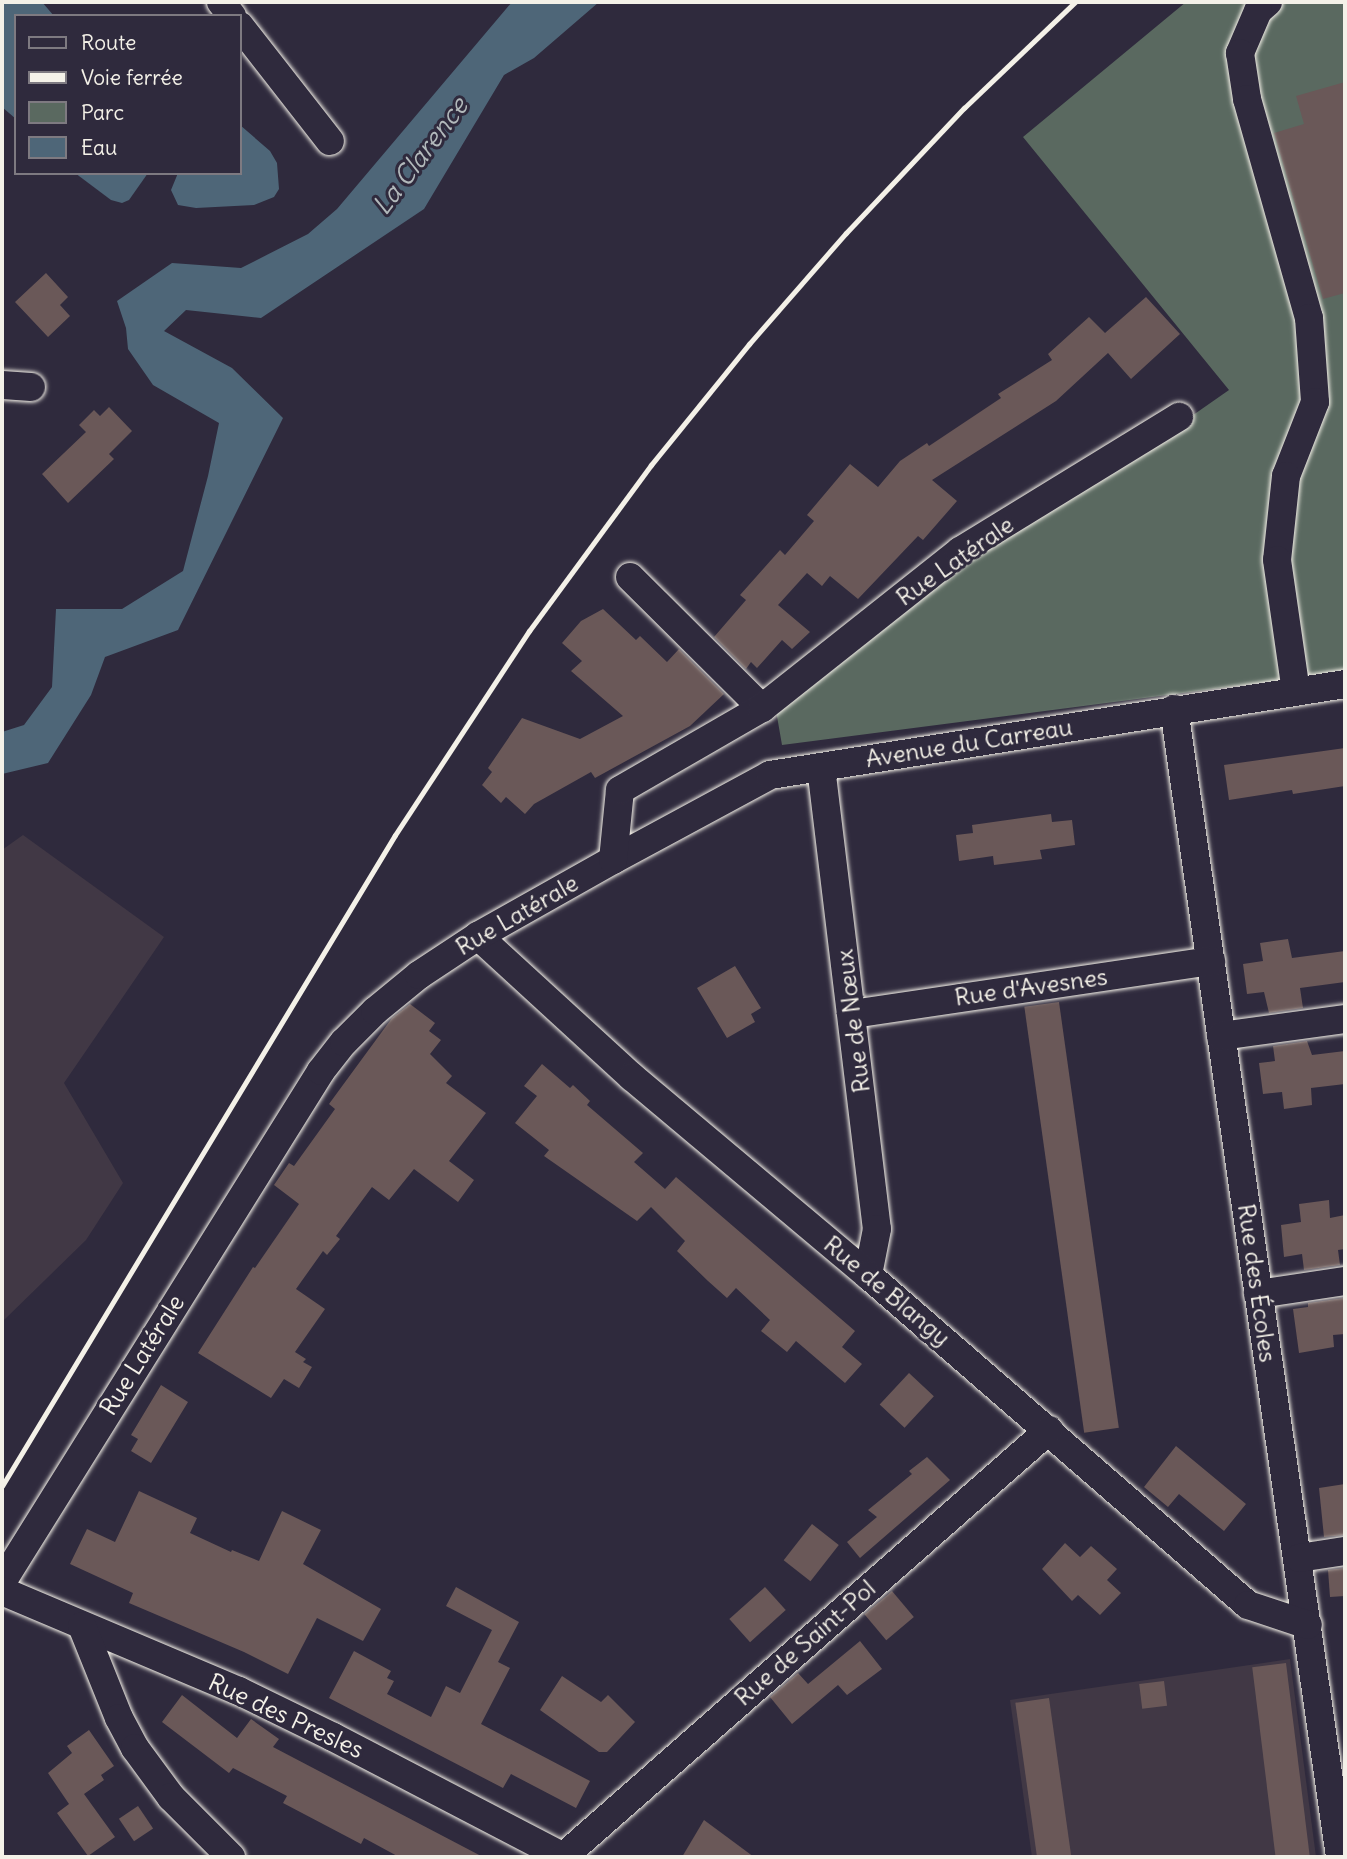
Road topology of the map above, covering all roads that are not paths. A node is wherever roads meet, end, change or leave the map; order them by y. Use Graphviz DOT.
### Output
graph roads {
  1 [pos="1268,2"];
  2 [pos="242,29"];
  3 [pos="330,141"];
  4 [pos="2,385"];
  5 [pos="32,387"];
  6 [pos="1179,417"];
  7 [pos="630,578"];
  8 [pos="1345,684"];
  9 [pos="1296,692"];
  10 [pos="762,708"];
  11 [pos="1174,709"];
  12 [pos="821,767"];
  13 [pos="612,860"];
  14 [pos="478,936"];
  15 [pos="1211,961"];
  16 [pos="852,1014"];
  17 [pos="1345,1019"];
  18 [pos="1222,1036"];
  19 [pos="868,1275"];
  20 [pos="1345,1281"];
  21 [pos="1258,1294"];
  22 [pos="1049,1430"];
  23 [pos="1345,1551"];
  24 [pos="1299,1558"];
  25 [pos="2,1582"];
  26 [pos="2,1591"];
  27 [pos="1308,1625"];
  28 [pos="82,1626"];
  29 [pos="1340,1816"];
  30 [pos="231,1857"];
  31 [pos="563,1857"];
  32 [pos="1340,1857"];
  1 -- 9 [label="street"];
  2 -- 3 [label="street"];
  4 -- 5 [label="street"];
  6 -- 10 [label="street, Rue Latérale"];
  7 -- 10 [label="street"];
  8 -- 9 [label="street, Avenue du Carreau"];
  9 -- 11 [label="street, Avenue du Carreau"];
  10 -- 13 [label="street, Rue Latérale"];
  11 -- 12 [label="street, Avenue du Carreau"];
  11 -- 15 [label="street, Rue des Écoles"];
  12 -- 13 [label="street, Avenue du Carreau"];
  12 -- 16 [label="street, Rue de Nœux"];
  13 -- 14 [label="street, Rue Latérale"];
  14 -- 19 [label="street, Rue de Blangy"];
  14 -- 25 [label="street, Rue Latérale"];
  15 -- 16 [label="street, Rue d'Avesnes"];
  15 -- 18 [label="street, Rue des Écoles"];
  16 -- 19 [label="street, Rue de Nœux"];
  17 -- 18 [label="street"];
  18 -- 21 [label="street, Rue des Écoles"];
  19 -- 22 [label="street, Rue de Blangy"];
  20 -- 21 [label="street"];
  21 -- 24 [label="street, Rue des Écoles"];
  22 -- 27 [label="street, Rue de Blangy"];
  22 -- 31 [label="street, Rue de Saint-Pol"];
  23 -- 24 [label="street"];
  24 -- 27 [label="street, Rue des Écoles"];
  26 -- 28 [label="street, Rue des Presles"];
  27 -- 29 [label="street, Rue des Écoles"];
  28 -- 30 [label="street"];
  28 -- 31 [label="street, Rue des Presles"];
  29 -- 32 [label="street, Rue des Écoles"];
}
